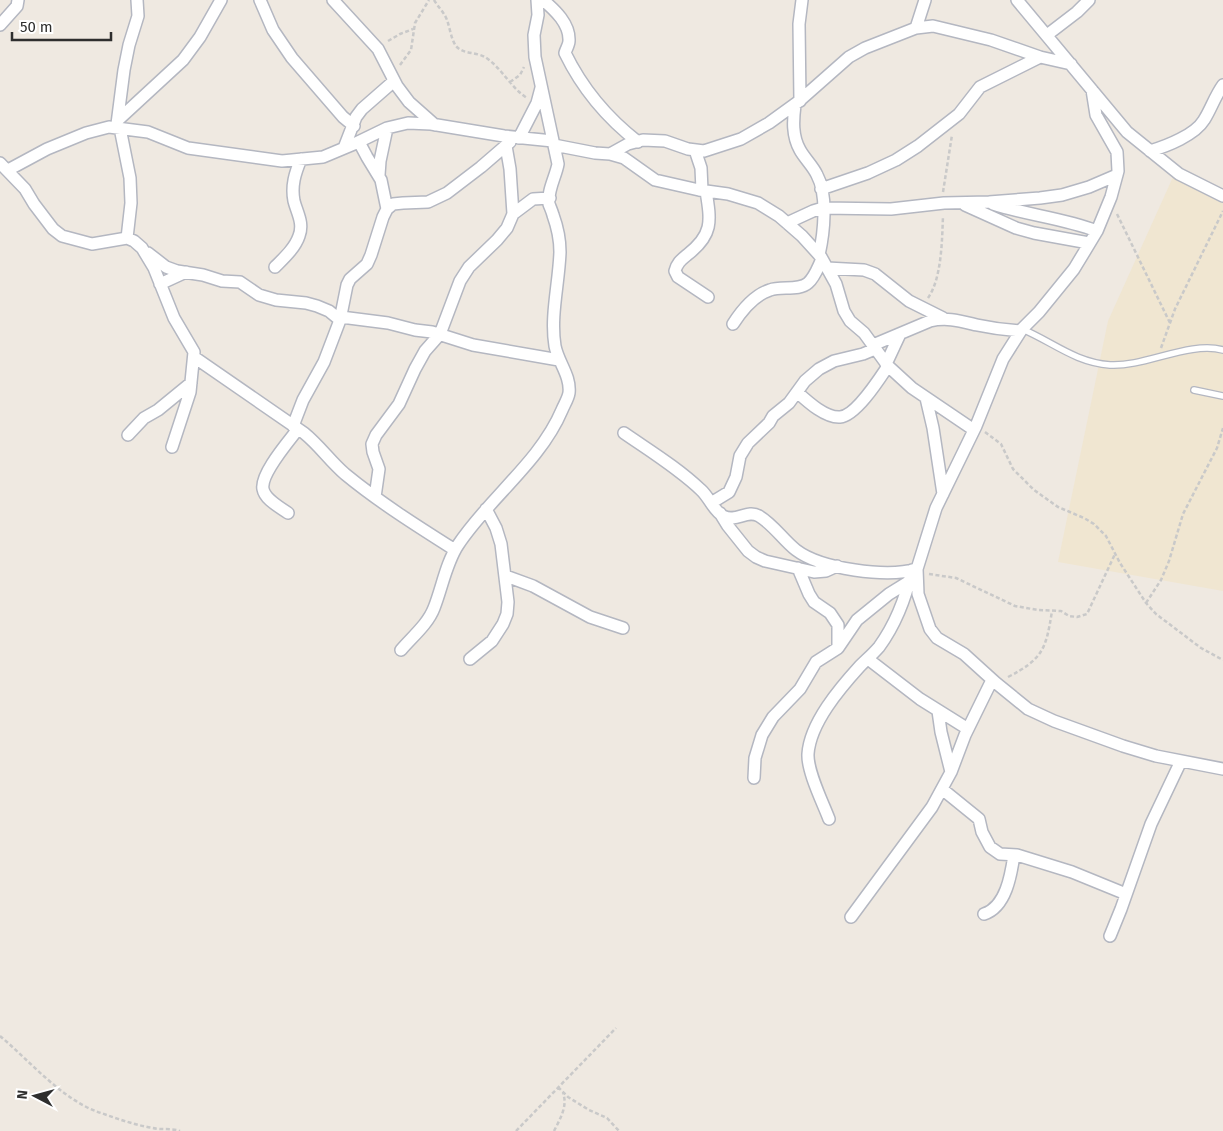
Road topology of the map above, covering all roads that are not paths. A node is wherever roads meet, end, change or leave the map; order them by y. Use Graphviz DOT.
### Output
graph roads {
  1 [pos="18,0"];
  2 [pos="137,0"];
  3 [pos="221,0"];
  4 [pos="260,0"];
  5 [pos="334,0"];
  6 [pos="538,0"];
  7 [pos="543,0"];
  8 [pos="802,0"];
  9 [pos="925,0"];
  10 [pos="1017,0"];
  11 [pos="1089,0"];
  12 [pos="0,24"];
  13 [pos="916,28"];
  14 [pos="1046,35"];
  15 [pos="1040,57"];
  16 [pos="1071,64"];
  17 [pos="393,79"];
  18 [pos="1223,85"];
  19 [pos="541,86"];
  20 [pos="1092,90"];
  21 [pos="797,103"];
  22 [pos="118,125"];
  23 [pos="435,125"];
  24 [pos="354,126"];
  25 [pos="386,128"];
  26 [pos="517,138"];
  27 [pos="359,142"];
  28 [pos="638,142"];
  29 [pos="553,143"];
  30 [pos="506,146"];
  31 [pos="344,148"];
  32 [pos="695,150"];
  33 [pos="1150,151"];
  34 [pos="610,154"];
  35 [pos="301,159"];
  36 [pos="4,167"];
  37 [pos="1117,175"];
  38 [pos="378,176"];
  39 [pos="821,189"];
  40 [pos="704,191"];
  41 [pos="1223,196"];
  42 [pos="550,198"];
  43 [pos="989,202"];
  44 [pos="962,203"];
  45 [pos="823,208"];
  46 [pos="387,209"];
  47 [pos="513,214"];
  48 [pos="787,223"];
  49 [pos="1097,230"];
  50 [pos="127,238"];
  51 [pos="1089,243"];
  52 [pos="143,249"];
  53 [pos="823,261"];
  54 [pos="275,267"];
  55 [pos="186,272"];
  56 [pos="160,284"];
  57 [pos="708,297"];
  58 [pos="943,318"];
  59 [pos="341,319"];
  60 [pos="733,324"];
  61 [pos="1021,330"];
  62 [pos="440,334"];
  63 [pos="900,334"];
  64 [pos="874,347"];
  65 [pos="1223,350"];
  66 [pos="194,357"];
  67 [pos="559,360"];
  68 [pos="887,365"];
  69 [pos="191,384"];
  70 [pos="1194,390"];
  71 [pos="797,392"];
  72 [pos="1223,396"];
  73 [pos="926,398"];
  74 [pos="296,428"];
  75 [pos="975,428"];
  76 [pos="624,433"];
  77 [pos="128,435"];
  78 [pos="172,447"];
  79 [pos="943,494"];
  80 [pos="375,497"];
  81 [pos="711,503"];
  82 [pos="486,509"];
  83 [pos="288,513"];
  84 [pos="720,513"];
  85 [pos="455,550"];
  86 [pos="837,566"];
  87 [pos="798,568"];
  88 [pos="914,573"];
  89 [pos="506,576"];
  90 [pos="623,628"];
  91 [pos="838,648"];
  92 [pos="401,650"];
  93 [pos="470,659"];
  94 [pos="868,659"];
  95 [pos="994,682"];
  96 [pos="938,711"];
  97 [pos="968,729"];
  98 [pos="1181,761"];
  99 [pos="1223,770"];
  100 [pos="951,772"];
  101 [pos="754,778"];
  102 [pos="942,789"];
  103 [pos="829,820"];
  104 [pos="1014,855"];
  105 [pos="1126,894"];
  106 [pos="984,914"];
  107 [pos="851,917"];
  108 [pos="1110,936"];
  1 -- 12 [label="street"];
  2 -- 22 [label="street"];
  3 -- 22 [label="street"];
  4 -- 24 [label="street"];
  5 -- 17 [label="street"];
  6 -- 19 [label="street"];
  7 -- 28 [label="street"];
  8 -- 21 [label="street"];
  9 -- 13 [label="street"];
  10 -- 14 [label="street"];
  11 -- 14 [label="street"];
  13 -- 15 [label="street"];
  13 -- 21 [label="street"];
  14 -- 16 [label="street"];
  15 -- 16 [label="street"];
  15 -- 39 [label="street"];
  16 -- 20 [label="street"];
  17 -- 23 [label="street"];
  17 -- 24 [label="street"];
  18 -- 33 [label="street"];
  19 -- 26 [label="street"];
  19 -- 29 [label="street"];
  20 -- 33 [label="street"];
  20 -- 37 [label="street"];
  21 -- 32 [label="street"];
  21 -- 39 [label="street"];
  22 -- 35 [label="street"];
  22 -- 36 [label="street"];
  22 -- 50 [label="street"];
  23 -- 25 [label="street"];
  23 -- 26 [label="street"];
  24 -- 31 [label="street"];
  25 -- 27 [label="street"];
  25 -- 38 [label="street"];
  26 -- 29 [label="street"];
  26 -- 30 [label="street"];
  27 -- 31 [label="street"];
  27 -- 38 [label="street"];
  28 -- 32 [label="street"];
  28 -- 34 [label="street"];
  29 -- 34 [label="street"];
  29 -- 42 [label="street"];
  30 -- 46 [label="street"];
  30 -- 47 [label="street"];
  31 -- 35 [label="street"];
  32 -- 40 [label="street"];
  33 -- 41 [label="street"];
  34 -- 40 [label="street"];
  35 -- 54 [label="street"];
  36 -- 50 [label="street"];
  37 -- 43 [label="street"];
  37 -- 49 [label="street"];
  38 -- 46 [label="street"];
  39 -- 45 [label="street"];
  40 -- 48 [label="street"];
  40 -- 57 [label="street"];
  42 -- 47 [label="street"];
  42 -- 67 [label="street"];
  43 -- 44 [label="street"];
  43 -- 49 [label="street"];
  44 -- 45 [label="street"];
  44 -- 51 [label="street"];
  45 -- 48 [label="street"];
  45 -- 53 [label="street"];
  46 -- 59 [label="street"];
  47 -- 62 [label="street"];
  48 -- 53 [label="street"];
  49 -- 51 [label="street"];
  50 -- 52 [label="street"];
  51 -- 61 [label="street"];
  52 -- 55 [label="street"];
  52 -- 56 [label="street"];
  53 -- 58 [label="street"];
  53 -- 60 [label="street"];
  53 -- 64 [label="street"];
  55 -- 56 [label="street"];
  55 -- 59 [label="street"];
  56 -- 66 [label="street"];
  58 -- 61 [label="street"];
  58 -- 63 [label="street"];
  59 -- 62 [label="street"];
  59 -- 74 [label="street"];
  61 -- 65 [label="lane"];
  61 -- 75 [label="street"];
  62 -- 67 [label="street"];
  62 -- 80 [label="street"];
  63 -- 64 [label="street"];
  63 -- 68 [label="street"];
  64 -- 68 [label="street"];
  64 -- 71 [label="street"];
  66 -- 69 [label="street"];
  66 -- 74 [label="street"];
  67 -- 82 [label="street"];
  68 -- 71 [label="street"];
  68 -- 73 [label="street"];
  69 -- 77 [label="street"];
  69 -- 78 [label="street"];
  70 -- 72 [label="lane"];
  71 -- 81 [label="street"];
  73 -- 75 [label="street"];
  73 -- 79 [label="street"];
  74 -- 80 [label="street"];
  74 -- 83 [label="street"];
  75 -- 79 [label="street"];
  76 -- 81 [label="street"];
  79 -- 88 [label="street"];
  80 -- 85 [label="street"];
  81 -- 84 [label="street"];
  82 -- 85 [label="street"];
  82 -- 89 [label="street"];
  84 -- 86 [label="street"];
  84 -- 87 [label="street"];
  85 -- 92 [label="street"];
  86 -- 87 [label="street"];
  86 -- 88 [label="street"];
  87 -- 91 [label="street"];
  88 -- 91 [label="street"];
  88 -- 94 [label="street"];
  88 -- 95 [label="street"];
  89 -- 90 [label="street"];
  89 -- 93 [label="street"];
  91 -- 101 [label="street"];
  94 -- 96 [label="street"];
  94 -- 103 [label="street"];
  95 -- 97 [label="street"];
  95 -- 98 [label="street"];
  96 -- 97 [label="street"];
  96 -- 100 [label="street"];
  97 -- 100 [label="street"];
  98 -- 99 [label="street"];
  98 -- 105 [label="street"];
  100 -- 102 [label="street"];
  102 -- 104 [label="street"];
  102 -- 107 [label="street"];
  104 -- 105 [label="street"];
  104 -- 106 [label="street"];
  105 -- 108 [label="street"];
}
